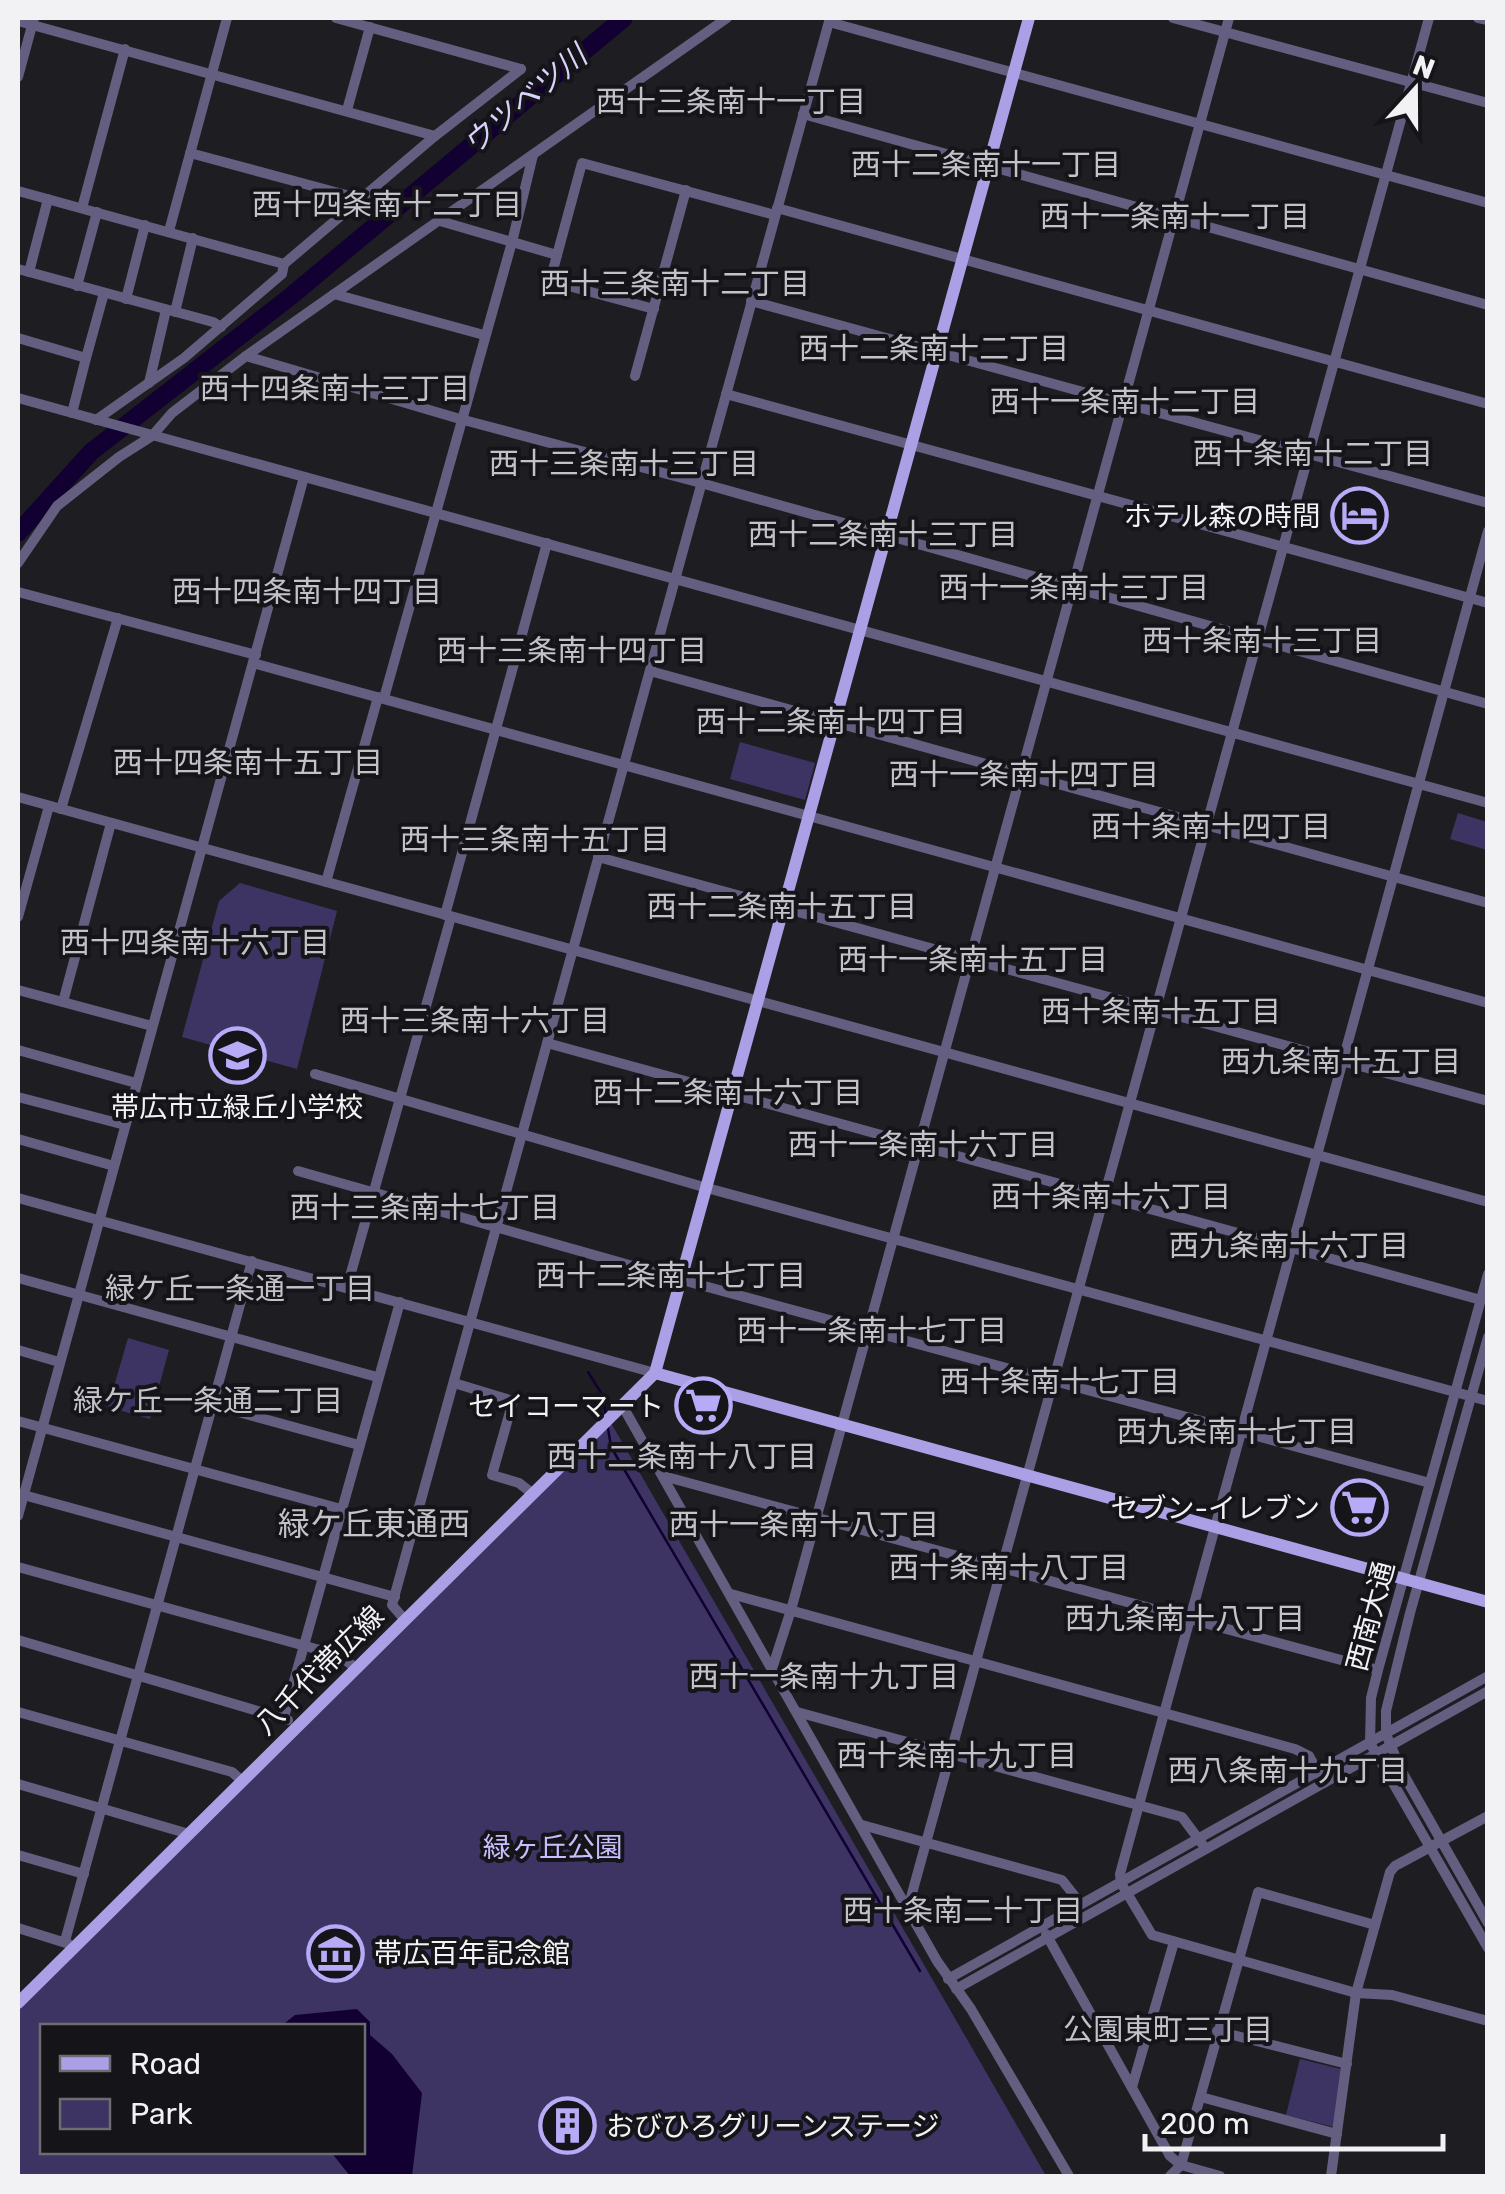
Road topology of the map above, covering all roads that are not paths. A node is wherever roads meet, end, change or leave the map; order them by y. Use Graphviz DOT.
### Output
graph roads {
  1 [pos="227,18"];
  2 [pos="336,18"];
  3 [pos="727,18"];
  4 [pos="1029,18"];
  5 [pos="1176,18"];
  6 [pos="1229,18"];
  7 [pos="1429,18"];
  8 [pos="1478,18"];
  9 [pos="18,20"];
  10 [pos="830,20"];
  11 [pos="1488,20"];
  12 [pos="33,21"];
  13 [pos="370,27"];
  14 [pos="1224,32"];
  15 [pos="125,49"];
  16 [pos="212,72"];
  17 [pos="1014,73"];
  18 [pos="18,77"];
  19 [pos="1412,81"];
  20 [pos="1488,103"];
  21 [pos="347,110"];
  22 [pos="803,114"];
  23 [pos="1201,123"];
  24 [pos="435,136"];
  25 [pos="190,153"];
  26 [pos="533,155"];
  27 [pos="988,166"];
  28 [pos="1386,174"];
  29 [pos="686,190"];
  30 [pos="18,191"];
  31 [pos="48,199"];
  32 [pos="361,199"];
  33 [pos="1488,203"];
  34 [pos="82,208"];
  35 [pos="97,212"];
  36 [pos="776,212"];
  37 [pos="1174,218"];
  38 [pos="440,221"];
  39 [pos="145,225"];
  40 [pos="169,231"];
  41 [pos="194,238"];
  42 [pos="512,242"];
  43 [pos="557,255"];
  44 [pos="962,259"];
  45 [pos="284,264"];
  46 [pos="1360,269"];
  47 [pos="23,271"];
  48 [pos="77,286"];
  49 [pos="104,293"];
  50 [pos="334,294"];
  51 [pos="126,299"];
  52 [pos="752,301"];
  53 [pos="1488,305"];
  54 [pos="654,309"];
  55 [pos="1150,310"];
  56 [pos="171,311"];
  57 [pos="221,327"];
  58 [pos="484,336"];
  59 [pos="18,338"];
  60 [pos="937,351"];
  61 [pos="246,356"];
  62 [pos="86,358"];
  63 [pos="1334,361"];
  64 [pos="634,376"];
  65 [pos="149,384"];
  66 [pos="726,394"];
  67 [pos="18,398"];
  68 [pos="1124,404"];
  69 [pos="1488,404"];
  70 [pos="72,413"];
  71 [pos="460,419"];
  72 [pos="101,422"];
  73 [pos="146,435"];
  74 [pos="912,444"];
  75 [pos="1309,456"];
  76 [pos="304,477"];
  77 [pos="701,484"];
  78 [pos="1098,495"];
  79 [pos="1488,503"];
  80 [pos="435,512"];
  81 [pos="1488,532"];
  82 [pos="886,537"];
  83 [pos="547,542"];
  84 [pos="1283,547"];
  85 [pos="18,563"];
  86 [pos="677,578"];
  87 [pos="1072,588"];
  88 [pos="18,592"];
  89 [pos="1470,598"];
  90 [pos="1488,603"];
  91 [pos="118,618"];
  92 [pos="860,630"];
  93 [pos="1257,641"];
  94 [pos="254,659"];
  95 [pos="650,672"];
  96 [pos="1046,681"];
  97 [pos="1443,692"];
  98 [pos="381,698"];
  99 [pos="1488,704"];
  100 [pos="835,724"];
  101 [pos="497,729"];
  102 [pos="1232,733"];
  103 [pos="624,764"];
  104 [pos="1021,774"];
  105 [pos="1418,784"];
  106 [pos="18,797"];
  107 [pos="1488,803"];
  108 [pos="49,806"];
  109 [pos="62,809"];
  110 [pos="810,816"];
  111 [pos="111,823"];
  112 [pos="1207,825"];
  113 [pos="202,848"];
  114 [pos="598,857"];
  115 [pos="995,867"];
  116 [pos="1392,876"];
  117 [pos="326,882"];
  118 [pos="1488,903"];
  119 [pos="784,908"];
  120 [pos="448,916"];
  121 [pos="18,917"];
  122 [pos="1181,918"];
  123 [pos="574,951"];
  124 [pos="970,959"];
  125 [pos="1367,969"];
  126 [pos="18,990"];
  127 [pos="63,1002"];
  128 [pos="758,1002"];
  129 [pos="1488,1003"];
  130 [pos="1156,1011"];
  131 [pos="152,1026"];
  132 [pos="547,1043"];
  133 [pos="18,1050"];
  134 [pos="944,1053"];
  135 [pos="1341,1062"];
  136 [pos="315,1074"];
  137 [pos="136,1083"];
  138 [pos="731,1095"];
  139 [pos="18,1096"];
  140 [pos="397,1099"];
  141 [pos="1488,1101"];
  142 [pos="1130,1104"];
  143 [pos="125,1125"];
  144 [pos="522,1136"];
  145 [pos="18,1139"];
  146 [pos="918,1146"];
  147 [pos="1315,1154"];
  148 [pos="114,1166"];
  149 [pos="298,1170"];
  150 [pos="707,1188"];
  151 [pos="373,1192"];
  152 [pos="1104,1196"];
  153 [pos="18,1198"];
  154 [pos="1488,1202"];
  155 [pos="99,1220"];
  156 [pos="496,1228"];
  157 [pos="894,1238"];
  158 [pos="1290,1246"];
  159 [pos="252,1261"];
  160 [pos="1488,1274"];
  161 [pos="18,1278"];
  162 [pos="682,1280"];
  163 [pos="347,1287"];
  164 [pos="1079,1290"];
  165 [pos="78,1295"];
  166 [pos="1480,1300"];
  167 [pos="400,1302"];
  168 [pos="470,1322"];
  169 [pos="868,1331"];
  170 [pos="232,1336"];
  171 [pos="1488,1337"];
  172 [pos="1264,1340"];
  173 [pos="18,1350"];
  174 [pos="59,1362"];
  175 [pos="655,1373"];
  176 [pos="377,1377"];
  177 [pos="1053,1382"];
  178 [pos="454,1383"];
  179 [pos="1454,1391"];
  180 [pos="1471,1396"];
  181 [pos="1488,1401"];
  182 [pos="213,1405"];
  183 [pos="622,1405"];
  184 [pos="18,1421"];
  185 [pos="843,1422"];
  186 [pos="41,1427"];
  187 [pos="1239,1433"];
  188 [pos="359,1444"];
  189 [pos="195,1471"];
  190 [pos="1028,1475"];
  191 [pos="663,1476"];
  192 [pos="1430,1484"];
  193 [pos="20,1494"];
  194 [pos="533,1494"];
  195 [pos="341,1509"];
  196 [pos="18,1516"];
  197 [pos="816,1516"];
  198 [pos="1213,1527"];
  199 [pos="177,1536"];
  200 [pos="18,1567"];
  201 [pos="1003,1568"];
  202 [pos="322,1576"];
  203 [pos="1402,1580"];
  204 [pos="1418,1584"];
  205 [pos="731,1594"];
  206 [pos="395,1597"];
  207 [pos="1488,1602"];
  208 [pos="158,1606"];
  209 [pos="791,1610"];
  210 [pos="405,1620"];
  211 [pos="1188,1620"];
  212 [pos="18,1640"];
  213 [pos="304,1646"];
  214 [pos="977,1661"];
  215 [pos="356,1668"];
  216 [pos="772,1668"];
  217 [pos="1378,1670"];
  218 [pos="138,1675"];
  219 [pos="1488,1676"];
  220 [pos="1488,1691"];
  221 [pos="1163,1710"];
  222 [pos="18,1712"];
  223 [pos="798,1712"];
  224 [pos="284,1716"];
  225 [pos="296,1728"];
  226 [pos="1389,1740"];
  227 [pos="120,1741"];
  228 [pos="1370,1743"];
  229 [pos="950,1754"];
  230 [pos="1376,1754"];
  231 [pos="1322,1778"];
  232 [pos="242,1781"];
  233 [pos="18,1784"];
  234 [pos="1137,1804"];
  235 [pos="102,1808"];
  236 [pos="1488,1816"];
  237 [pos="862,1825"];
  238 [pos="189,1834"];
  239 [pos="1200,1839"];
  240 [pos="1441,1842"];
  241 [pos="926,1844"];
  242 [pos="1429,1848"];
  243 [pos="1206,1850"];
  244 [pos="18,1856"];
  245 [pos="84,1874"];
  246 [pos="1124,1888"];
  247 [pos="1081,1904"];
  248 [pos="908,1908"];
  249 [pos="1488,1923"];
  250 [pos="1375,1926"];
  251 [pos="18,1928"];
  252 [pos="1046,1933"];
  253 [pos="1174,1942"];
  254 [pos="70,1944"];
  255 [pos="1488,1948"];
  256 [pos="1238,1960"];
  257 [pos="948,1979"];
  258 [pos="956,1989"];
  259 [pos="1356,1993"];
  260 [pos="18,2003"];
  261 [pos="1488,2021"];
  262 [pos="1218,2032"];
  263 [pos="1346,2064"];
  264 [pos="1132,2088"];
  265 [pos="1200,2097"];
  266 [pos="1337,2134"];
  267 [pos="1181,2165"];
  268 [pos="1069,2176"];
  269 [pos="1170,2176"];
  270 [pos="1217,2176"];
  271 [pos="1332,2176"];
  1 -- 16 [label="street"];
  2 -- 13 [label="street"];
  3 -- 26 [label="street"];
  4 -- 17 [label="main road, 八千代帯広線"];
  5 -- 14 [label="street"];
  6 -- 14 [label="street"];
  7 -- 19 [label="street"];
  8 -- 11 [label="street"];
  9 -- 12 [label="street"];
  10 -- 17 [label="street"];
  10 -- 22 [label="street"];
  12 -- 15 [label="street"];
  12 -- 18 [label="street"];
  13 -- 21 [label="street"];
  13 -- 24 [label="street"];
  14 -- 19 [label="street"];
  14 -- 23 [label="street"];
  15 -- 16 [label="street"];
  15 -- 34 [label="street"];
  16 -- 21 [label="street"];
  16 -- 25 [label="street"];
  17 -- 23 [label="street"];
  17 -- 27 [label="main road, 八千代帯広線"];
  19 -- 20 [label="street"];
  19 -- 28 [label="street"];
  21 -- 24 [label="street"];
  22 -- 27 [label="street"];
  22 -- 36 [label="street"];
  23 -- 28 [label="street"];
  23 -- 37 [label="street"];
  24 -- 32 [label="street"];
  25 -- 32 [label="street"];
  25 -- 40 [label="street"];
  26 -- 38 [label="street"];
  26 -- 42 [label="street"];
  27 -- 37 [label="street"];
  27 -- 44 [label="main road, 八千代帯広線"];
  28 -- 33 [label="street"];
  28 -- 46 [label="street"];
  29 -- 36 [label="street"];
  29 -- 43 [label="street"];
  29 -- 54 [label="street"];
  30 -- 31 [label="street"];
  31 -- 34 [label="street"];
  31 -- 47 [label="street"];
  32 -- 45 [label="street"];
  34 -- 35 [label="street"];
  35 -- 39 [label="street"];
  35 -- 48 [label="street"];
  36 -- 44 [label="street"];
  36 -- 52 [label="street"];
  37 -- 46 [label="street"];
  37 -- 55 [label="street"];
  38 -- 42 [label="street"];
  38 -- 50 [label="street"];
  39 -- 40 [label="street"];
  39 -- 51 [label="street"];
  40 -- 41 [label="street"];
  41 -- 45 [label="street"];
  41 -- 56 [label="street"];
  42 -- 43 [label="street"];
  42 -- 58 [label="street"];
  43 -- 54 [label="street"];
  44 -- 55 [label="street"];
  44 -- 60 [label="main road, 八千代帯広線"];
  45 -- 57 [label="street"];
  46 -- 53 [label="street"];
  46 -- 63 [label="street"];
  47 -- 48 [label="street"];
  48 -- 49 [label="street"];
  49 -- 51 [label="street"];
  49 -- 62 [label="street"];
  50 -- 58 [label="street"];
  50 -- 61 [label="street"];
  51 -- 56 [label="street"];
  52 -- 60 [label="street"];
  52 -- 66 [label="street"];
  54 -- 64 [label="street"];
  55 -- 63 [label="street"];
  55 -- 68 [label="street"];
  56 -- 57 [label="street"];
  56 -- 65 [label="street"];
  57 -- 65 [label="street"];
  58 -- 71 [label="street"];
  59 -- 62 [label="street"];
  60 -- 68 [label="street"];
  60 -- 74 [label="main road, 八千代帯広線"];
  61 -- 71 [label="street"];
  61 -- 73 [label="street"];
  62 -- 70 [label="street"];
  63 -- 69 [label="street"];
  63 -- 75 [label="street"];
  65 -- 72 [label="street"];
  66 -- 74 [label="street"];
  66 -- 77 [label="street"];
  67 -- 70 [label="street"];
  68 -- 75 [label="street"];
  68 -- 78 [label="street"];
  70 -- 72 [label="street"];
  71 -- 77 [label="street"];
  71 -- 80 [label="street"];
  72 -- 73 [label="street"];
  73 -- 76 [label="street"];
  73 -- 85 [label="street"];
  74 -- 78 [label="street"];
  74 -- 82 [label="main road, 八千代帯広線"];
  75 -- 79 [label="street"];
  75 -- 84 [label="street"];
  76 -- 80 [label="street"];
  76 -- 94 [label="street"];
  77 -- 82 [label="street"];
  77 -- 86 [label="street"];
  78 -- 84 [label="street"];
  78 -- 87 [label="street"];
  80 -- 83 [label="street"];
  80 -- 98 [label="street"];
  81 -- 89 [label="street"];
  82 -- 87 [label="street"];
  82 -- 92 [label="main road, 八千代帯広線"];
  83 -- 86 [label="street"];
  83 -- 101 [label="street"];
  84 -- 89 [label="street"];
  84 -- 93 [label="street"];
  86 -- 92 [label="street"];
  86 -- 95 [label="street"];
  87 -- 93 [label="street"];
  87 -- 96 [label="street"];
  88 -- 91 [label="street"];
  89 -- 90 [label="street"];
  89 -- 97 [label="street"];
  91 -- 94 [label="street"];
  91 -- 109 [label="street"];
  92 -- 96 [label="street"];
  92 -- 100 [label="main road, 八千代帯広線"];
  93 -- 97 [label="street"];
  93 -- 102 [label="street"];
  94 -- 98 [label="street"];
  94 -- 113 [label="street"];
  95 -- 100 [label="street"];
  95 -- 103 [label="street"];
  96 -- 102 [label="street"];
  96 -- 104 [label="street"];
  97 -- 99 [label="street"];
  97 -- 105 [label="street"];
  98 -- 101 [label="street"];
  98 -- 117 [label="street"];
  100 -- 104 [label="street"];
  100 -- 110 [label="main road, 八千代帯広線"];
  101 -- 103 [label="street"];
  101 -- 120 [label="street"];
  102 -- 105 [label="street"];
  102 -- 112 [label="street"];
  103 -- 110 [label="street"];
  103 -- 114 [label="street"];
  104 -- 112 [label="street"];
  104 -- 115 [label="street"];
  105 -- 107 [label="street"];
  105 -- 116 [label="street"];
  106 -- 108 [label="street"];
  108 -- 109 [label="street"];
  108 -- 121 [label="street"];
  109 -- 111 [label="street"];
  110 -- 115 [label="street"];
  110 -- 119 [label="main road, 八千代帯広線"];
  111 -- 113 [label="street"];
  111 -- 127 [label="street"];
  112 -- 116 [label="street"];
  112 -- 122 [label="street"];
  113 -- 117 [label="street"];
  113 -- 131 [label="street"];
  114 -- 119 [label="street"];
  114 -- 123 [label="street"];
  115 -- 122 [label="street"];
  115 -- 124 [label="street"];
  116 -- 118 [label="street"];
  116 -- 125 [label="street"];
  117 -- 120 [label="street"];
  119 -- 124 [label="street"];
  119 -- 128 [label="main road, 八千代帯広線"];
  120 -- 123 [label="street"];
  120 -- 140 [label="street"];
  122 -- 125 [label="street"];
  122 -- 130 [label="street"];
  123 -- 128 [label="street"];
  123 -- 132 [label="street"];
  124 -- 130 [label="street"];
  124 -- 134 [label="street"];
  125 -- 129 [label="street"];
  125 -- 135 [label="street"];
  126 -- 127 [label="street"];
  127 -- 131 [label="street"];
  128 -- 134 [label="street"];
  128 -- 138 [label="main road, 八千代帯広線"];
  130 -- 135 [label="street"];
  130 -- 142 [label="street"];
  131 -- 137 [label="street"];
  132 -- 138 [label="street"];
  132 -- 144 [label="street"];
  133 -- 137 [label="street"];
  134 -- 142 [label="street"];
  134 -- 146 [label="street"];
  135 -- 141 [label="street"];
  135 -- 147 [label="street"];
  136 -- 140 [label="street"];
  137 -- 143 [label="street"];
  138 -- 146 [label="street"];
  138 -- 150 [label="main road, 八千代帯広線"];
  139 -- 143 [label="street"];
  140 -- 144 [label="street"];
  140 -- 151 [label="street"];
  142 -- 147 [label="street"];
  142 -- 152 [label="street"];
  143 -- 148 [label="street"];
  144 -- 150 [label="street"];
  144 -- 156 [label="street"];
  145 -- 148 [label="street"];
  146 -- 152 [label="street"];
  146 -- 157 [label="street"];
  147 -- 154 [label="street"];
  147 -- 158 [label="street"];
  148 -- 155 [label="street"];
  149 -- 151 [label="street"];
  150 -- 157 [label="street"];
  150 -- 162 [label="main road, 八千代帯広線"];
  151 -- 156 [label="street"];
  151 -- 163 [label="street"];
  152 -- 158 [label="street"];
  152 -- 164 [label="street"];
  153 -- 155 [label="street"];
  155 -- 159 [label="street"];
  155 -- 165 [label="street"];
  156 -- 162 [label="street"];
  156 -- 168 [label="street"];
  157 -- 164 [label="street"];
  157 -- 169 [label="street"];
  158 -- 166 [label="street"];
  158 -- 172 [label="street"];
  159 -- 163 [label="street"];
  159 -- 170 [label="street"];
  160 -- 166 [label="street, 西南大通"];
  161 -- 165 [label="street"];
  162 -- 169 [label="street"];
  162 -- 175 [label="main road, 八千代帯広線"];
  163 -- 167 [label="street"];
  164 -- 172 [label="street"];
  164 -- 177 [label="street"];
  165 -- 170 [label="street"];
  165 -- 174 [label="street"];
  166 -- 179 [label="street, 西南大通"];
  167 -- 168 [label="street"];
  167 -- 176 [label="street"];
  168 -- 175 [label="street"];
  168 -- 178 [label="street"];
  169 -- 177 [label="street"];
  169 -- 185 [label="street"];
  170 -- 176 [label="street"];
  170 -- 182 [label="street"];
  171 -- 180 [label="street, 西南大通"];
  172 -- 179 [label="street"];
  172 -- 187 [label="street"];
  173 -- 174 [label="street"];
  174 -- 186 [label="street"];
  175 -- 183 [label="main road, 八千代帯広線"];
  175 -- 185 [label="main road"];
  176 -- 188 [label="street"];
  177 -- 187 [label="street"];
  177 -- 190 [label="street"];
  178 -- 194 [label="street"];
  178 -- 206 [label="street"];
  179 -- 180 [label="street"];
  179 -- 192 [label="street, 西南大通"];
  180 -- 181 [label="street"];
  180 -- 204 [label="street, 西南大通"];
  182 -- 188 [label="street"];
  182 -- 189 [label="street"];
  183 -- 191 [label="street"];
  183 -- 194 [label="main road, 八千代帯広線"];
  184 -- 186 [label="street"];
  185 -- 190 [label="main road"];
  185 -- 197 [label="street"];
  186 -- 189 [label="street"];
  186 -- 193 [label="street"];
  187 -- 192 [label="street"];
  187 -- 198 [label="street"];
  188 -- 195 [label="street"];
  189 -- 195 [label="street"];
  189 -- 199 [label="street"];
  190 -- 198 [label="main road"];
  190 -- 201 [label="street"];
  191 -- 197 [label="street"];
  191 -- 205 [label="street"];
  192 -- 203 [label="street, 西南大通"];
  193 -- 196 [label="street"];
  193 -- 199 [label="street"];
  194 -- 210 [label="main road, 八千代帯広線"];
  195 -- 202 [label="street"];
  197 -- 201 [label="street"];
  197 -- 209 [label="street"];
  198 -- 203 [label="main road"];
  198 -- 211 [label="street"];
  199 -- 202 [label="street"];
  199 -- 208 [label="street"];
  200 -- 208 [label="street"];
  201 -- 211 [label="street"];
  201 -- 214 [label="street"];
  202 -- 206 [label="street"];
  202 -- 213 [label="street"];
  203 -- 204 [label="main road"];
  203 -- 217 [label="street, 西南大通"];
  204 -- 207 [label="main road"];
  204 -- 226 [label="street, 西南大通"];
  205 -- 209 [label="street"];
  205 -- 216 [label="street"];
  206 -- 210 [label="street"];
  208 -- 213 [label="street"];
  208 -- 218 [label="street"];
  209 -- 214 [label="street"];
  209 -- 216 [label="street"];
  210 -- 215 [label="main road, 八千代帯広線"];
  211 -- 217 [label="street"];
  211 -- 221 [label="street"];
  212 -- 218 [label="street"];
  213 -- 215 [label="street"];
  213 -- 224 [label="street"];
  214 -- 221 [label="street"];
  214 -- 229 [label="street"];
  215 -- 225 [label="main road, 八千代帯広線"];
  216 -- 223 [label="street"];
  217 -- 228 [label="street, 西南大通"];
  218 -- 224 [label="street"];
  218 -- 227 [label="street"];
  219 -- 226 [label="street"];
  220 -- 226 [label="street"];
  221 -- 231 [label="street"];
  221 -- 234 [label="street"];
  222 -- 227 [label="street"];
  223 -- 229 [label="street"];
  223 -- 237 [label="street"];
  224 -- 225 [label="street"];
  225 -- 232 [label="main road, 八千代帯広線"];
  226 -- 228 [label="street"];
  226 -- 230 [label="street"];
  226 -- 240 [label="street"];
  227 -- 232 [label="street"];
  227 -- 235 [label="street"];
  228 -- 230 [label="street"];
  228 -- 231 [label="street"];
  229 -- 234 [label="street"];
  229 -- 241 [label="street"];
  230 -- 231 [label="street"];
  230 -- 242 [label="street"];
  231 -- 239 [label="street"];
  231 -- 243 [label="street"];
  232 -- 238 [label="main road, 八千代帯広線"];
  233 -- 235 [label="street"];
  234 -- 239 [label="street"];
  234 -- 246 [label="street"];
  235 -- 238 [label="street"];
  235 -- 245 [label="street"];
  236 -- 240 [label="street"];
  237 -- 241 [label="street"];
  237 -- 248 [label="street"];
  238 -- 254 [label="main road, 八千代帯広線"];
  239 -- 243 [label="street"];
  239 -- 246 [label="street"];
  240 -- 242 [label="street"];
  240 -- 249 [label="street"];
  241 -- 247 [label="street"];
  241 -- 248 [label="street"];
  242 -- 250 [label="street"];
  242 -- 255 [label="street"];
  243 -- 246 [label="street"];
  244 -- 245 [label="street"];
  245 -- 254 [label="street"];
  246 -- 247 [label="street"];
  246 -- 252 [label="street"];
  246 -- 253 [label="street"];
  247 -- 252 [label="street"];
  248 -- 257 [label="street"];
  250 -- 256 [label="street"];
  250 -- 259 [label="street"];
  251 -- 254 [label="street"];
  252 -- 257 [label="street"];
  252 -- 258 [label="street"];
  252 -- 264 [label="street"];
  253 -- 256 [label="street"];
  253 -- 264 [label="street"];
  254 -- 260 [label="main road, 八千代帯広線"];
  256 -- 259 [label="street"];
  256 -- 262 [label="street"];
  257 -- 258 [label="street"];
  258 -- 268 [label="street"];
  259 -- 261 [label="street"];
  259 -- 263 [label="street"];
  262 -- 263 [label="street"];
  262 -- 265 [label="street"];
  263 -- 266 [label="street"];
  264 -- 267 [label="street"];
  265 -- 266 [label="street"];
  265 -- 267 [label="street"];
  266 -- 271 [label="street"];
  267 -- 269 [label="street"];
  267 -- 270 [label="street"];
}
